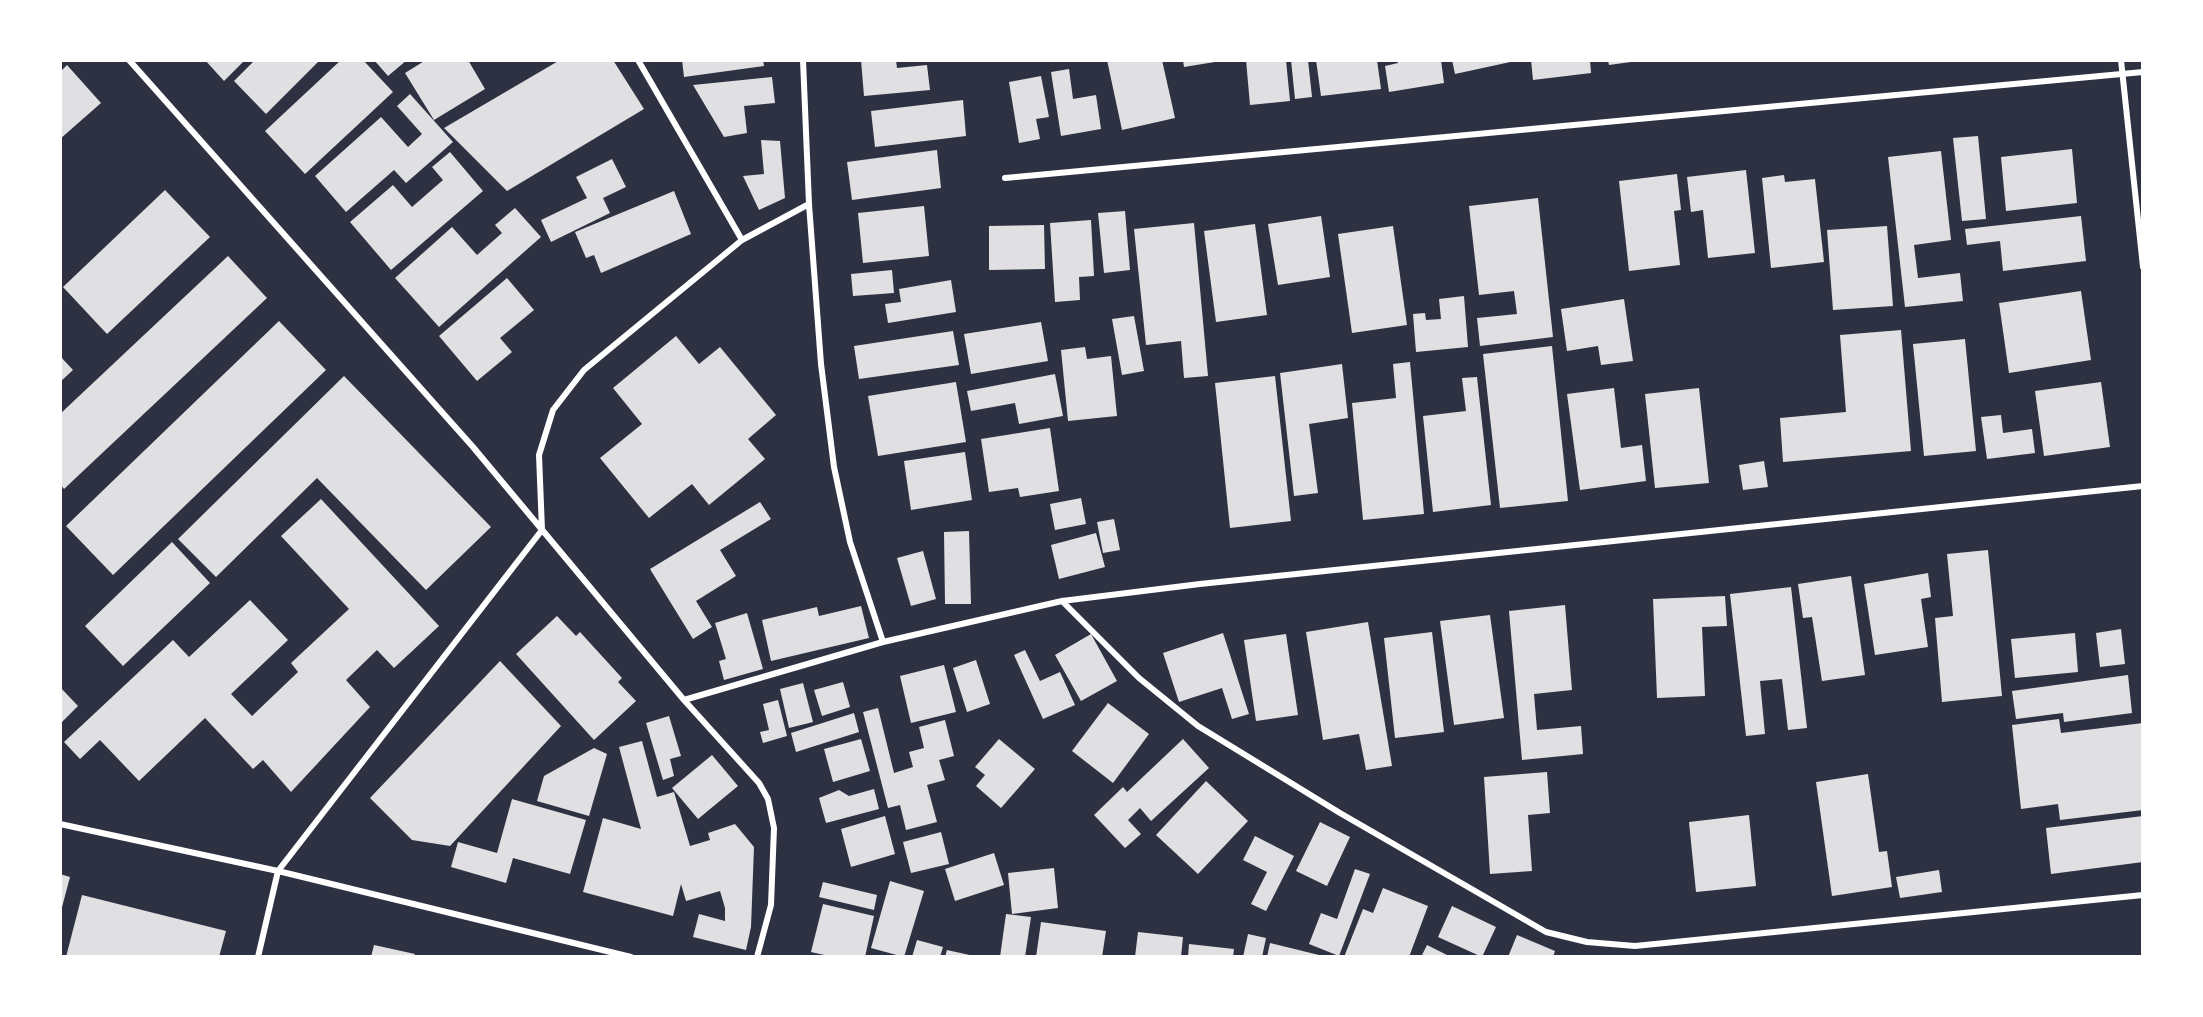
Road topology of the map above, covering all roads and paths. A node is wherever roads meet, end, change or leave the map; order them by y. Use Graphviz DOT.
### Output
graph roads {
  1 [pos="129,60"];
  2 [pos="638,60"];
  3 [pos="803,60"];
  4 [pos="2121,60"];
  5 [pos="2143,72"];
  6 [pos="2122,73"];
  7 [pos="1005,178"];
  8 [pos="808,204"];
  9 [pos="742,240"];
  10 [pos="2143,267"];
  11 [pos="2143,486"];
  12 [pos="542,530"];
  13 [pos="1062,601"];
  14 [pos="883,642"];
  15 [pos="684,700"];
  16 [pos="60,824"];
  17 [pos="278,871"];
  18 [pos="2143,895"];
  19 [pos="258,957"];
  20 [pos="631,957"];
  21 [pos="758,957"];
  1 -- 12 [label="street"];
  2 -- 9 [label="street"];
  3 -- 8 [label="street"];
  4 -- 6 [label="street"];
  5 -- 6 [label="street"];
  6 -- 7 [label="street"];
  6 -- 10 [label="street"];
  8 -- 9 [label="street"];
  8 -- 14 [label="street"];
  9 -- 12 [label="street"];
  11 -- 13 [label="street"];
  12 -- 15 [label="street"];
  12 -- 17 [label="street"];
  13 -- 14 [label="street"];
  13 -- 18 [label="street"];
  14 -- 15 [label="street"];
  15 -- 21 [label="street"];
  16 -- 17 [label="street"];
  17 -- 19 [label="street"];
  17 -- 20 [label="street"];
}
